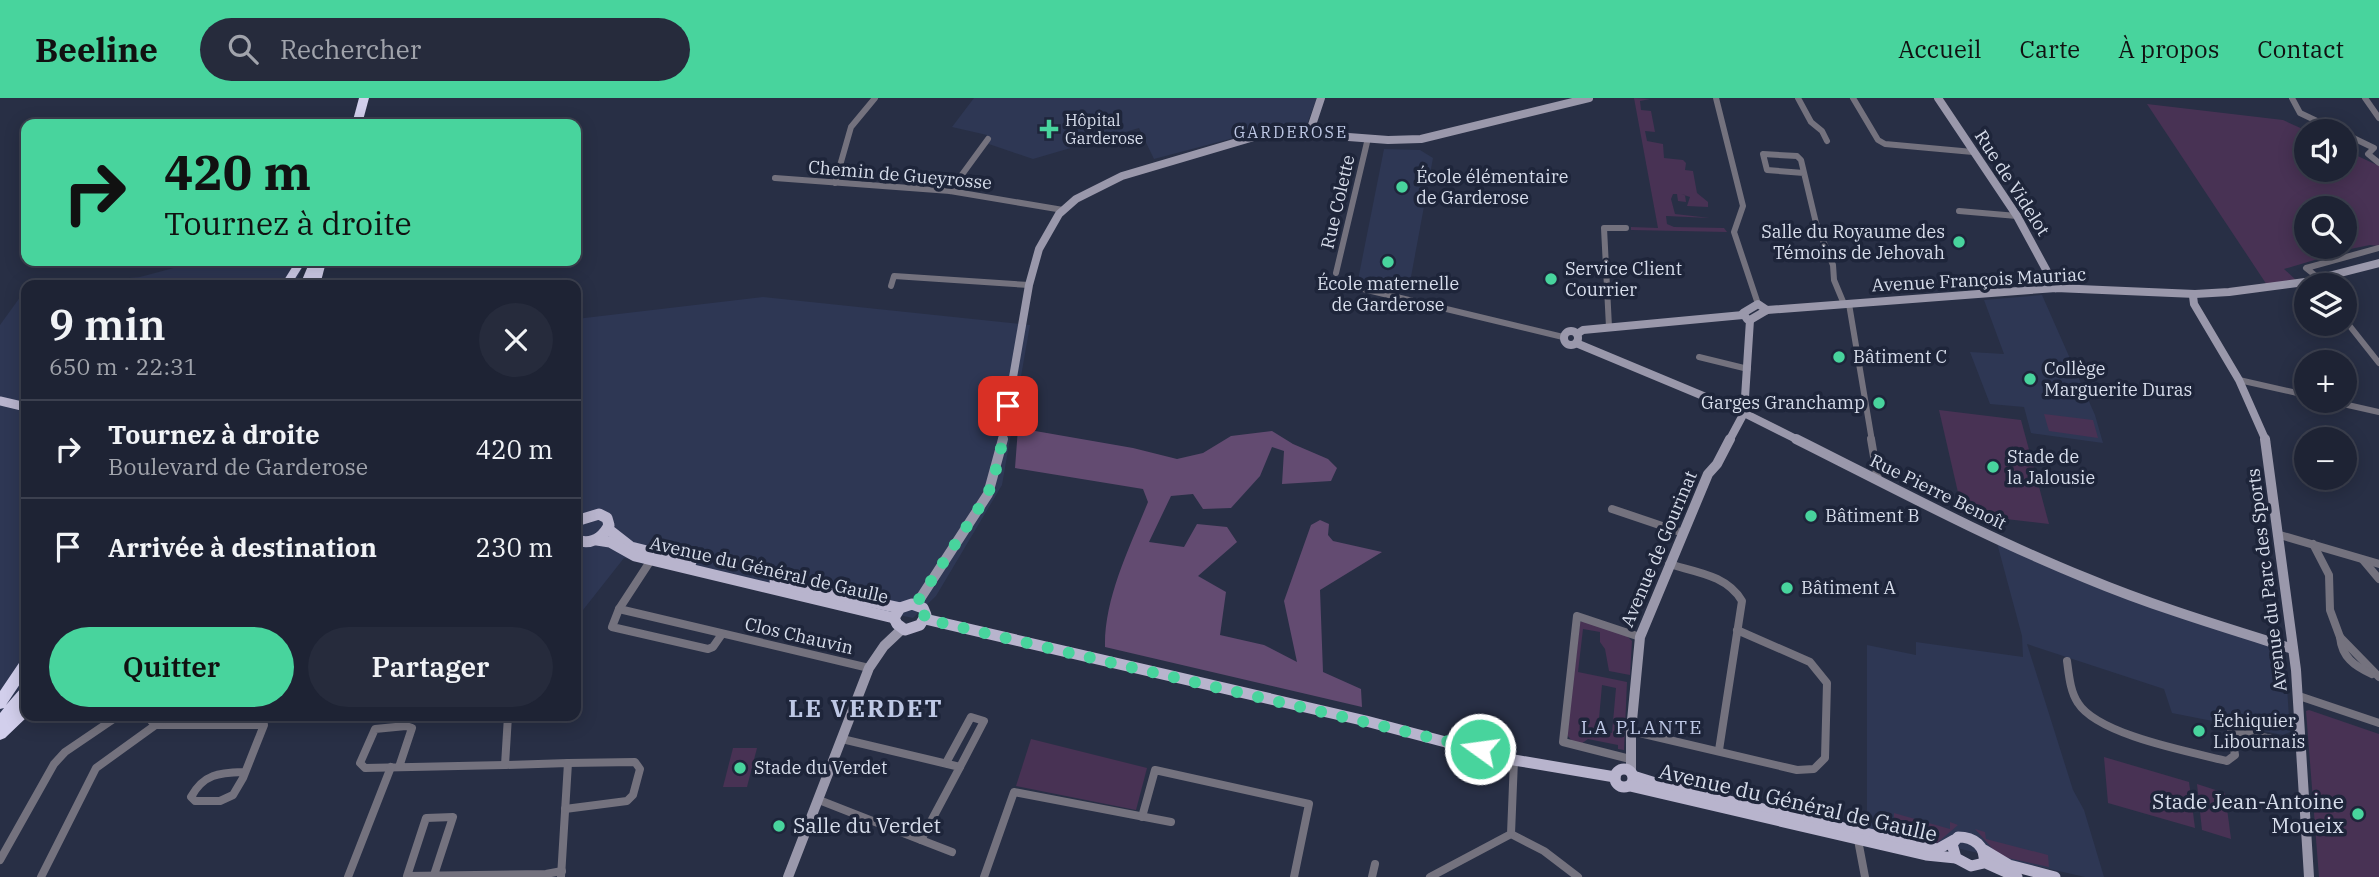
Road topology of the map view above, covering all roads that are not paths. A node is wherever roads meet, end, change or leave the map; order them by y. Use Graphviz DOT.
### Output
graph roads {
  1 [pos="364,98"];
  2 [pos="875,98"];
  3 [pos="1321,98"];
  4 [pos="1590,98"];
  5 [pos="1716,98"];
  6 [pos="1798,98"];
  7 [pos="1853,98"];
  8 [pos="1938,98"];
  9 [pos="2292,98"];
  10 [pos="2365,98"];
  11 [pos="2379,118"];
  12 [pos="358,119"];
  13 [pos="2313,119"];
  14 [pos="1309,134"];
  15 [pos="1815,136"];
  16 [pos="1368,138"];
  17 [pos="988,139"];
  18 [pos="2357,139"];
  19 [pos="2376,147"];
  20 [pos="1973,152"];
  21 [pos="2379,163"];
  22 [pos="1804,173"];
  23 [pos="775,178"];
  24 [pos="835,183"];
  25 [pos="950,191"];
  26 [pos="1063,210"];
  27 [pos="1959,211"];
  28 [pos="2017,216"];
  29 [pos="1626,228"];
  30 [pos="2379,248"];
  31 [pos="2335,260"];
  32 [pos="2379,263"];
  33 [pos="2350,271"];
  34 [pos="1336,273"];
  35 [pos="2310,273"];
  36 [pos="2344,273"];
  37 [pos="1029,285"];
  38 [pos="891,286"];
  39 [pos="2294,286"];
  40 [pos="1360,288"];
  41 [pos="2056,288"];
  42 [pos="2193,296"];
  43 [pos="1847,304"];
  44 [pos="1763,307"];
  45 [pos="1747,317"];
  46 [pos="1609,327"];
  47 [pos="2357,335"];
  48 [pos="1563,337"];
  49 [pos="1576,339"];
  50 [pos="1699,357"];
  51 [pos="2379,363"];
  52 [pos="1748,369"];
  53 [pos="2239,380"];
  54 [pos="2294,392"];
  55 [pos="0,401"];
  56 [pos="21,406"];
  57 [pos="2357,407"];
  58 [pos="0,408"];
  59 [pos="2379,412"];
  60 [pos="21,413"];
  61 [pos="1744,413"];
  62 [pos="1878,480"];
  63 [pos="1612,509"];
  64 [pos="581,519"];
  65 [pos="608,529"];
  66 [pos="1683,533"];
  67 [pos="2280,535"];
  68 [pos="597,540"];
  69 [pos="581,541"];
  70 [pos="2313,544"];
  71 [pos="2363,559"];
  72 [pos="651,560"];
  73 [pos="1670,564"];
  74 [pos="2379,564"];
  75 [pos="2379,579"];
  76 [pos="916,604"];
  77 [pos="619,609"];
  78 [pos="897,613"];
  79 [pos="925,619"];
  80 [pos="902,629"];
  81 [pos="1737,630"];
  82 [pos="722,634"];
  83 [pos="1640,637"];
  84 [pos="2294,649"];
  85 [pos="2067,661"];
  86 [pos="869,668"];
  87 [pos="21,672"];
  88 [pos="2379,677"];
  89 [pos="2298,696"];
  90 [pos="21,698"];
  91 [pos="0,703"];
  92 [pos="21,714"];
  93 [pos="111,721"];
  94 [pos="151,721"];
  95 [pos="161,721"];
  96 [pos="508,721"];
  97 [pos="0,723"];
  98 [pos="2379,723"];
  99 [pos="155,725"];
  100 [pos="1631,731"];
  101 [pos="0,734"];
  102 [pos="842,739"];
  103 [pos="2299,745"];
  104 [pos="1719,750"];
  105 [pos="1514,760"];
  106 [pos="568,764"];
  107 [pos="946,764"];
  108 [pos="505,765"];
  109 [pos="395,767"];
  110 [pos="960,767"];
  111 [pos="245,772"];
  112 [pos="1627,774"];
  113 [pos="820,800"];
  114 [pos="565,809"];
  115 [pos="1142,817"];
  116 [pos="1171,822"];
  117 [pos="1843,827"];
  118 [pos="1511,834"];
  119 [pos="921,840"];
  120 [pos="1858,840"];
  121 [pos="1954,840"];
  122 [pos="952,852"];
  123 [pos="1984,857"];
  124 [pos="1956,858"];
  125 [pos="0,860"];
  126 [pos="1375,864"];
  127 [pos="561,874"];
  128 [pos="434,875"];
  129 [pos="41,877"];
  130 [pos="348,877"];
  131 [pos="788,877"];
  132 [pos="984,877"];
  133 [pos="1294,877"];
  134 [pos="1372,877"];
  135 [pos="1430,877"];
  136 [pos="1578,877"];
  137 [pos="1865,877"];
  138 [pos="2017,877"];
  139 [pos="2055,877"];
  140 [pos="2309,877"];
  1 -- 12 [label="highway"];
  2 -- 24 [label="street"];
  3 -- 14 [label="street"];
  4 -- 16 [label="street"];
  5 -- 44 [label="street"];
  6 -- 15 [label="street"];
  7 -- 20 [label="street"];
  8 -- 20 [label="street, Rue de Videlot"];
  9 -- 13 [label="street"];
  10 -- 11 [label="street"];
  14 -- 16 [label="street"];
  14 -- 26 [label="street"];
  16 -- 34 [label="street, Rue Colette"];
  17 -- 25 [label="street"];
  18 -- 19 [label="street"];
  19 -- 21 [label="street"];
  20 -- 28 [label="street, Rue de Videlot"];
  22 -- 22 [label="street"];
  22 -- 43 [label="street"];
  23 -- 24 [label="street, Chemin de Gueyrosse"];
  24 -- 25 [label="street, Chemin de Gueyrosse"];
  25 -- 26 [label="street, Chemin de Gueyrosse"];
  26 -- 37 [label="street"];
  27 -- 28 [label="street"];
  28 -- 41 [label="street, Rue de Videlot"];
  29 -- 46 [label="street"];
  30 -- 31 [label="street"];
  31 -- 33 [label="street"];
  31 -- 35 [label="street"];
  32 -- 33 [label="street, Avenue François Mauriac"];
  33 -- 36 [label="street, Avenue François Mauriac"];
  37 -- 38 [label="street"];
  37 -- 76 [label="street"];
  39 -- 42 [label="street, Avenue François Mauriac"];
  40 -- 48 [label="street"];
  41 -- 42 [label="street, Avenue François Mauriac"];
  41 -- 43 [label="street, Avenue François Mauriac"];
  42 -- 53 [label="street, Avenue du Parc des Sports"];
  43 -- 44 [label="street, Avenue François Mauriac"];
  43 -- 62 [label="street"];
  44 -- 45 [label="street, Avenue François Mauriac"];
  45 -- 46 [label="street, Avenue François Mauriac"];
  45 -- 52 [label="street, Avenue de Gourinat"];
  46 -- 49 [label="street, Avenue François Mauriac"];
  47 -- 51 [label="street"];
  48 -- 49 [label="street, Rue Pierre Benoît"];
  49 -- 61 [label="street, Rue Pierre Benoît"];
  50 -- 52 [label="street"];
  52 -- 61 [label="street, Avenue de Gourinat"];
  53 -- 54 [label="street"];
  53 -- 67 [label="street, Avenue du Parc des Sports"];
  55 -- 56 [label="main road"];
  57 -- 59 [label="street"];
  58 -- 60 [label="main road"];
  61 -- 62 [label="street, Rue Pierre Benoît"];
  61 -- 66 [label="street, Avenue de Gourinat"];
  62 -- 84 [label="street, Rue Pierre Benoît"];
  63 -- 66 [label="street"];
  64 -- 65 [label="main road, Avenue du Général de Gaulle"];
  65 -- 68 [label="main road"];
  65 -- 78 [label="main road, Avenue du Général de Gaulle"];
  66 -- 73 [label="street, Avenue de Gourinat"];
  67 -- 70 [label="street"];
  67 -- 84 [label="street, Avenue du Parc des Sports"];
  68 -- 69 [label="main road, Avenue du Général de Gaulle"];
  68 -- 72 [label="main road, Avenue du Général de Gaulle"];
  70 -- 71 [label="street"];
  70 -- 88 [label="street"];
  71 -- 74 [label="street"];
  71 -- 75 [label="street"];
  72 -- 77 [label="street"];
  72 -- 78 [label="main road, Avenue du Général de Gaulle"];
  73 -- 81 [label="street"];
  73 -- 83 [label="street, Avenue de Gourinat"];
  76 -- 78 [label="main road, Avenue du Général de Gaulle"];
  76 -- 79 [label="main road"];
  77 -- 82 [label="street, Clos Chauvin"];
  77 -- 82 [label="street, Clos Chauvin"];
  78 -- 80 [label="main road, Avenue du Général de Gaulle"];
  79 -- 80 [label="main road"];
  79 -- 105 [label="main road, Avenue du Général de Gaulle"];
  80 -- 86 [label="street"];
  81 -- 104 [label="street"];
  81 -- 104 [label="street"];
  82 -- 86 [label="street, Clos Chauvin"];
  83 -- 100 [label="street, Avenue de Gourinat"];
  83 -- 112 [label="street"];
  84 -- 89 [label="street, Avenue du Parc des Sports"];
  85 -- 103 [label="street"];
  86 -- 102 [label="street"];
  87 -- 91 [label="highway"];
  89 -- 98 [label="street"];
  89 -- 103 [label="street, Avenue du Parc des Sports"];
  90 -- 97 [label="highway"];
  92 -- 101 [label="highway"];
  93 -- 125 [label="street"];
  94 -- 99 [label="street"];
  95 -- 99 [label="street"];
  96 -- 108 [label="street"];
  99 -- 111 [label="street"];
  99 -- 129 [label="street"];
  100 -- 104 [label="street"];
  100 -- 112 [label="street, Avenue de Gourinat"];
  102 -- 107 [label="street"];
  102 -- 113 [label="street"];
  103 -- 140 [label="street, Avenue du Parc des Sports"];
  105 -- 112 [label="main road, Avenue du Général de Gaulle"];
  105 -- 118 [label="street"];
  106 -- 108 [label="street"];
  106 -- 114 [label="street"];
  106 -- 114 [label="street"];
  107 -- 110 [label="street"];
  107 -- 110 [label="street"];
  108 -- 109 [label="street"];
  109 -- 109 [label="street"];
  109 -- 130 [label="street"];
  110 -- 119 [label="street"];
  111 -- 111 [label="street"];
  112 -- 117 [label="main road, Avenue du Général de Gaulle"];
  112 -- 120 [label="main road, Avenue du Général de Gaulle"];
  113 -- 119 [label="street"];
  113 -- 131 [label="street"];
  114 -- 127 [label="street"];
  115 -- 116 [label="street"];
  115 -- 132 [label="street"];
  115 -- 133 [label="street"];
  117 -- 120 [label="street"];
  117 -- 121 [label="main road, Avenue du Général de Gaulle"];
  118 -- 135 [label="street"];
  118 -- 136 [label="street"];
  119 -- 122 [label="street"];
  120 -- 124 [label="main road, Avenue du Général de Gaulle"];
  120 -- 137 [label="street"];
  121 -- 123 [label="main road"];
  121 -- 124 [label="main road"];
  123 -- 124 [label="main road"];
  123 -- 138 [label="main road"];
  123 -- 139 [label="main road"];
  126 -- 134 [label="street"];
  127 -- 128 [label="street"];
  128 -- 128 [label="street"];
}
